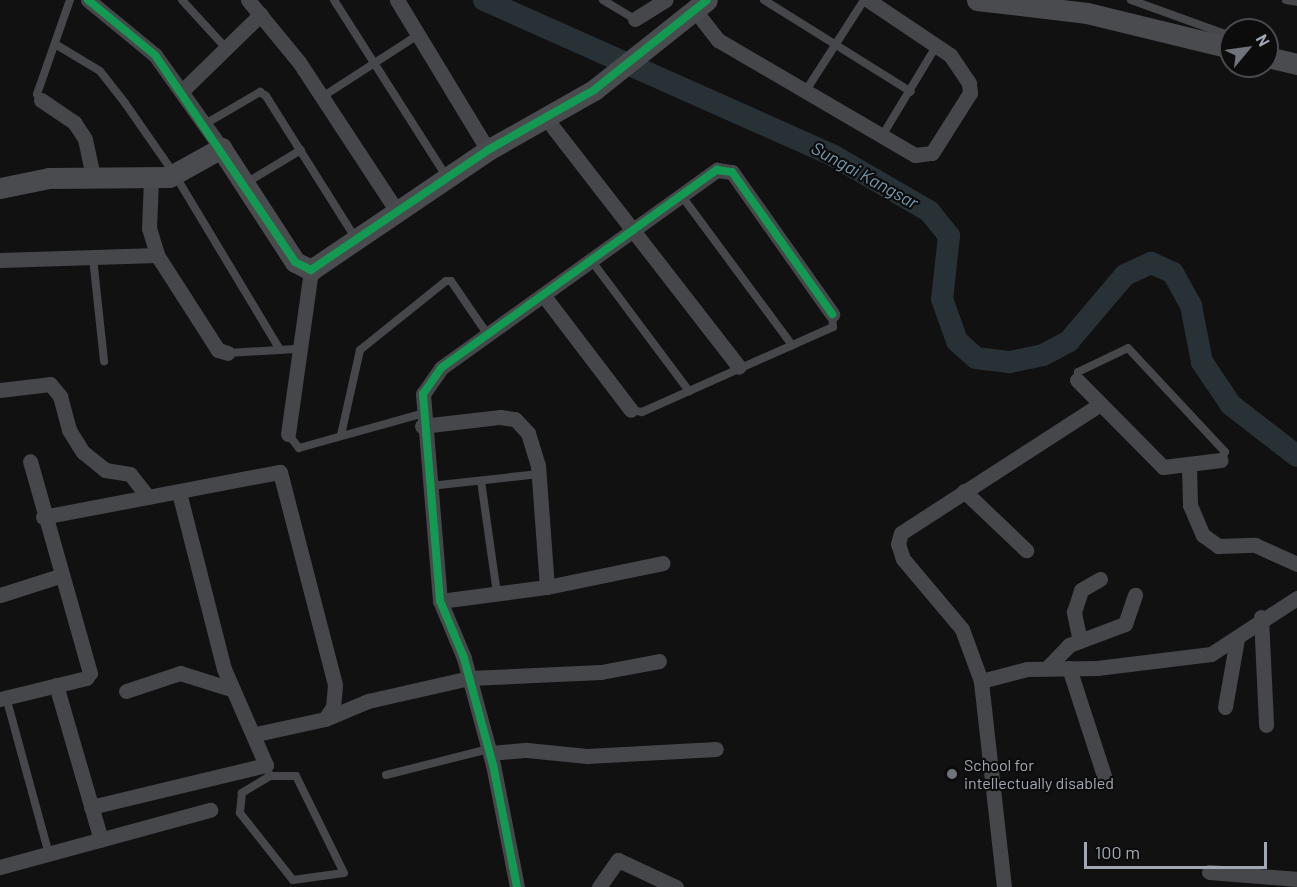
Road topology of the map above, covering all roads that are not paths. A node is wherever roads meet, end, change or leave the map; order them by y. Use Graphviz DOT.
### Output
graph roads {
  1 [pos="70,0"];
  2 [pos="88,0"];
  3 [pos="182,0"];
  4 [pos="248,0"];
  5 [pos="334,0"];
  6 [pos="397,0"];
  7 [pos="603,0"];
  8 [pos="666,0"];
  9 [pos="764,0"];
  10 [pos="866,0"];
  11 [pos="977,0"];
  12 [pos="1029,0"];
  13 [pos="1131,0"];
  14 [pos="1286,0"];
  15 [pos="1297,2"];
  16 [pos="700,4"];
  17 [pos="1089,6"];
  18 [pos="1049,7"];
  19 [pos="261,14"];
  20 [pos="635,19"];
  21 [pos="1219,32"];
  22 [pos="418,35"];
  23 [pos="55,44"];
  24 [pos="1219,44"];
  25 [pos="937,45"];
  26 [pos="837,46"];
  27 [pos="226,48"];
  28 [pos="1279,60"];
  29 [pos="375,63"];
  30 [pos="1297,64"];
  31 [pos="182,91"];
  32 [pos="806,92"];
  33 [pos="911,92"];
  34 [pos="322,97"];
  35 [pos="41,100"];
  36 [pos="545,117"];
  37 [pos="205,124"];
  38 [pos="881,137"];
  39 [pos="221,148"];
  40 [pos="301,150"];
  41 [pos="488,150"];
  42 [pos="175,174"];
  43 [pos="93,178"];
  44 [pos="447,178"];
  45 [pos="151,179"];
  46 [pos="246,183"];
  47 [pos="0,188"];
  48 [pos="681,194"];
  49 [pos="397,211"];
  50 [pos="630,231"];
  51 [pos="357,240"];
  52 [pos="157,255"];
  53 [pos="93,258"];
  54 [pos="0,260"];
  55 [pos="591,260"];
  56 [pos="311,270"];
  57 [pos="544,296"];
  58 [pos="832,314"];
  59 [pos="488,335"];
  60 [pos="792,345"];
  61 [pos="296,349"];
  62 [pos="280,350"];
  63 [pos="228,353"];
  64 [pos="105,361"];
  65 [pos="739,367"];
  66 [pos="1077,380"];
  67 [pos="0,390"];
  68 [pos="689,391"];
  69 [pos="1099,405"];
  70 [pos="631,410"];
  71 [pos="422,420"];
  72 [pos="288,434"];
  73 [pos="341,435"];
  74 [pos="1221,460"];
  75 [pos="30,461"];
  76 [pos="1189,465"];
  77 [pos="539,474"];
  78 [pos="481,481"];
  79 [pos="429,487"];
  80 [pos="964,491"];
  81 [pos="179,492"];
  82 [pos="148,497"];
  83 [pos="43,517"];
  84 [pos="1026,550"];
  85 [pos="663,563"];
  86 [pos="1297,564"];
  87 [pos="60,576"];
  88 [pos="1100,579"];
  89 [pos="547,587"];
  90 [pos="497,593"];
  91 [pos="0,595"];
  92 [pos="1135,595"];
  93 [pos="1297,598"];
  94 [pos="440,601"];
  95 [pos="1261,617"];
  96 [pos="1237,639"];
  97 [pos="1080,641"];
  98 [pos="659,662"];
  99 [pos="1047,668"];
  100 [pos="1069,668"];
  101 [pos="469,678"];
  102 [pos="981,681"];
  103 [pos="56,685"];
  104 [pos="231,689"];
  105 [pos="126,691"];
  106 [pos="3,698"];
  107 [pos="1225,707"];
  108 [pos="325,719"];
  109 [pos="1266,725"];
  110 [pos="256,734"];
  111 [pos="716,749"];
  112 [pos="489,751"];
  113 [pos="268,771"];
  114 [pos="386,775"];
  115 [pos="1106,782"];
  116 [pos="91,807"];
  117 [pos="210,810"];
  118 [pos="101,840"];
  119 [pos="49,854"];
  120 [pos="0,867"];
  121 [pos="1209,872"];
  122 [pos="1297,879"];
  123 [pos="517,887"];
  124 [pos="599,887"];
  125 [pos="676,887"];
  126 [pos="1004,887"];
  1 -- 23 [label="lane"];
  2 -- 31 [label="street"];
  3 -- 27 [label="lane"];
  4 -- 19 [label="street"];
  5 -- 29 [label="lane"];
  6 -- 22 [label="street"];
  7 -- 20 [label="lane"];
  8 -- 20 [label="street"];
  9 -- 26 [label="lane"];
  10 -- 25 [label="street"];
  10 -- 26 [label="lane"];
  11 -- 18 [label="street"];
  12 -- 18 [label="street"];
  13 -- 21 [label="lane"];
  14 -- 15 [label="lane"];
  16 -- 32 [label="street"];
  16 -- 36 [label="street"];
  17 -- 18 [label="street"];
  17 -- 24 [label="street"];
  19 -- 27 [label="street"];
  19 -- 34 [label="street"];
  22 -- 29 [label="lane"];
  22 -- 41 [label="street"];
  23 -- 35 [label="lane"];
  23 -- 42 [label="lane"];
  25 -- 33 [label="lane"];
  25 -- 38 [label="street"];
  26 -- 32 [label="lane"];
  26 -- 33 [label="lane"];
  27 -- 31 [label="street"];
  28 -- 30 [label="street"];
  29 -- 34 [label="lane"];
  29 -- 44 [label="lane"];
  31 -- 37 [label="street"];
  32 -- 38 [label="street"];
  33 -- 38 [label="lane"];
  34 -- 49 [label="street"];
  35 -- 43 [label="street"];
  36 -- 41 [label="street"];
  36 -- 50 [label="street"];
  37 -- 39 [label="street"];
  37 -- 40 [label="lane"];
  39 -- 42 [label="street"];
  39 -- 46 [label="street"];
  40 -- 46 [label="lane"];
  40 -- 51 [label="lane"];
  41 -- 44 [label="street"];
  42 -- 45 [label="street"];
  42 -- 62 [label="lane"];
  43 -- 45 [label="street"];
  43 -- 47 [label="street"];
  44 -- 49 [label="street"];
  45 -- 52 [label="street"];
  46 -- 56 [label="street"];
  48 -- 50 [label="street"];
  48 -- 58 [label="street"];
  48 -- 60 [label="lane"];
  49 -- 51 [label="street"];
  50 -- 55 [label="street"];
  50 -- 65 [label="street"];
  51 -- 56 [label="street"];
  52 -- 53 [label="street"];
  52 -- 63 [label="street"];
  53 -- 54 [label="street"];
  53 -- 64 [label="lane"];
  55 -- 57 [label="street"];
  55 -- 68 [label="lane"];
  56 -- 61 [label="street"];
  57 -- 59 [label="street"];
  57 -- 70 [label="street"];
  58 -- 60 [label="lane"];
  59 -- 71 [label="street"];
  59 -- 73 [label="lane"];
  60 -- 65 [label="lane"];
  61 -- 62 [label="lane"];
  61 -- 72 [label="street"];
  62 -- 63 [label="lane"];
  65 -- 68 [label="lane"];
  66 -- 69 [label="street"];
  66 -- 74 [label="lane"];
  67 -- 82 [label="street"];
  68 -- 70 [label="lane"];
  69 -- 76 [label="street"];
  69 -- 80 [label="street"];
  71 -- 73 [label="lane"];
  71 -- 77 [label="street"];
  71 -- 79 [label="street"];
  72 -- 73 [label="lane"];
  74 -- 76 [label="street"];
  75 -- 83 [label="street"];
  76 -- 86 [label="street"];
  77 -- 78 [label="lane"];
  77 -- 89 [label="street"];
  78 -- 79 [label="lane"];
  78 -- 90 [label="lane"];
  79 -- 94 [label="street"];
  80 -- 84 [label="street"];
  80 -- 102 [label="street"];
  81 -- 82 [label="street"];
  81 -- 104 [label="street"];
  81 -- 108 [label="street"];
  82 -- 83 [label="street"];
  83 -- 87 [label="street"];
  85 -- 89 [label="street"];
  87 -- 91 [label="street"];
  87 -- 103 [label="street"];
  88 -- 97 [label="street"];
  89 -- 90 [label="street"];
  90 -- 94 [label="street"];
  92 -- 97 [label="street"];
  93 -- 95 [label="street"];
  94 -- 101 [label="street"];
  95 -- 96 [label="street"];
  95 -- 109 [label="street"];
  96 -- 100 [label="street"];
  96 -- 107 [label="street"];
  97 -- 99 [label="street"];
  98 -- 101 [label="street"];
  99 -- 100 [label="street"];
  99 -- 102 [label="street"];
  100 -- 115 [label="street"];
  101 -- 108 [label="street"];
  101 -- 112 [label="street"];
  102 -- 126 [label="street"];
  103 -- 106 [label="street"];
  103 -- 116 [label="street"];
  104 -- 105 [label="street"];
  104 -- 110 [label="street"];
  106 -- 119 [label="lane"];
  108 -- 110 [label="street"];
  110 -- 113 [label="street"];
  111 -- 112 [label="street"];
  112 -- 114 [label="lane"];
  112 -- 123 [label="street"];
  113 -- 113 [label="lane"];
  113 -- 116 [label="street"];
  116 -- 118 [label="street"];
  117 -- 118 [label="street"];
  118 -- 119 [label="street"];
  119 -- 120 [label="street"];
  121 -- 122 [label="street"];
  124 -- 125 [label="street"];
}
